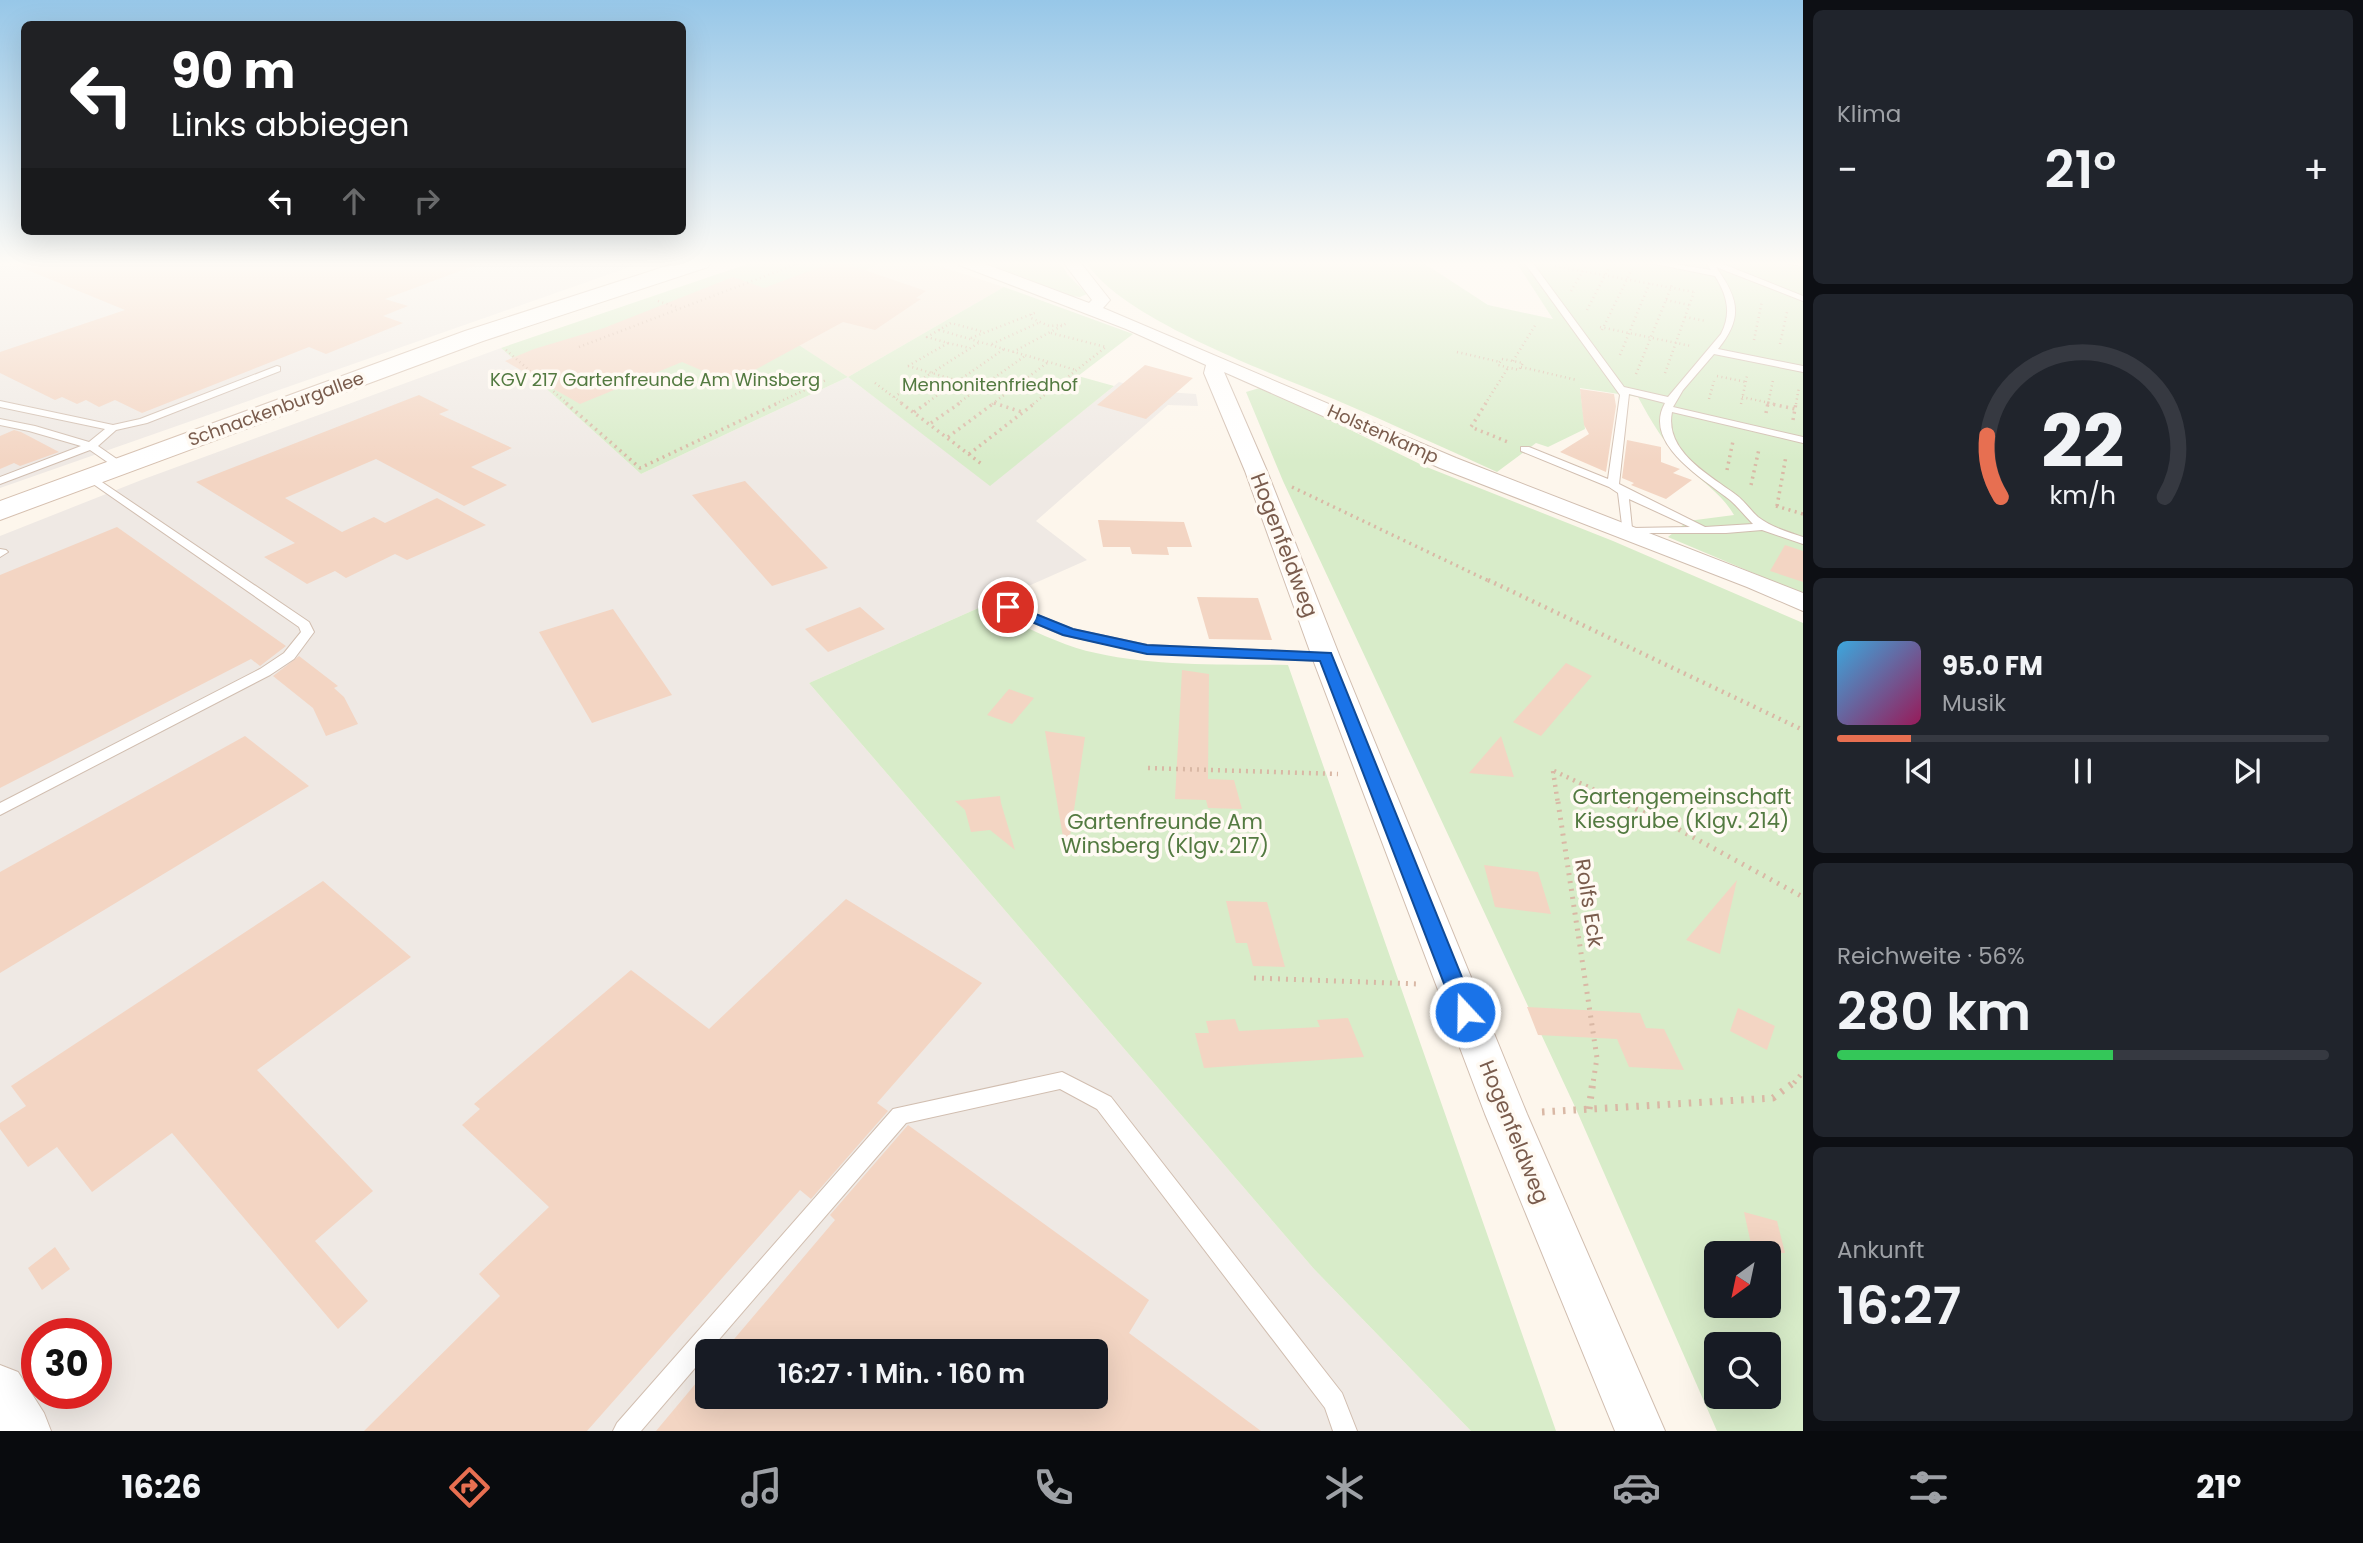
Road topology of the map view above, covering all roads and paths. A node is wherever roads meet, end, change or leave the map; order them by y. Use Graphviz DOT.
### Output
graph roads {
  1 [pos="495,329"];
  2 [pos="627,329"];
  3 [pos="972,329"];
  4 [pos="992,329"];
  5 [pos="1025,329"];
  6 [pos="1057,329"];
  7 [pos="1138,329"];
  8 [pos="1533,329"];
  9 [pos="1574,329"];
  10 [pos="1607,329"];
  11 [pos="1631,329"];
  12 [pos="1655,329"];
  13 [pos="1681,329"];
  14 [pos="1728,329"];
  15 [pos="1756,329"];
  16 [pos="939,330"];
  17 [pos="984,332"];
  18 [pos="1051,333"];
  19 [pos="1629,333"];
  20 [pos="971,338"];
  21 [pos="1651,338"];
  22 [pos="981,341"];
  23 [pos="948,343"];
  24 [pos="1676,343"];
  25 [pos="499,344"];
  26 [pos="992,344"];
  27 [pos="579,347"];
  28 [pos="970,348"];
  29 [pos="1005,349"];
  30 [pos="1713,351"];
  31 [pos="1013,352"];
  32 [pos="1457,352"];
  33 [pos="1025,356"];
  34 [pos="1750,359"];
  35 [pos="1513,361"];
  36 [pos="1048,362"];
  37 [pos="1218,362"];
  38 [pos="1500,362"];
  39 [pos="1521,367"];
  40 [pos="1508,368"];
  41 [pos="277,369"];
  42 [pos="1803,369"];
  43 [pos="1076,370"];
  44 [pos="1666,370"];
  45 [pos="932,373"];
  46 [pos="1716,376"];
  47 [pos="826,380"];
  48 [pos="1577,380"];
  49 [pos="958,381"];
  50 [pos="1746,382"];
  51 [pos="875,383"];
  52 [pos="981,387"];
  53 [pos="1625,390"];
  54 [pos="1004,394"];
  55 [pos="894,397"];
  56 [pos="1742,397"];
  57 [pos="993,403"];
  58 [pos="0,404"];
  59 [pos="1669,405"];
  60 [pos="1795,409"];
  61 [pos="914,412"];
  62 [pos="1023,412"];
  63 [pos="0,422"];
  64 [pos="931,423"];
  65 [pos="113,428"];
  66 [pos="948,437"];
  67 [pos="66,438"];
  68 [pos="1803,440"];
  69 [pos="85,445"];
  70 [pos="47,446"];
  71 [pos="1525,449"];
  72 [pos="58,452"];
  73 [pos="969,454"];
  74 [pos="983,465"];
  75 [pos="20,466"];
  76 [pos="120,466"];
  77 [pos="1256,471"];
  78 [pos="3,475"];
  79 [pos="90,477"];
  80 [pos="1613,485"];
  81 [pos="1623,492"];
  82 [pos="0,511"];
  83 [pos="1764,526"];
  84 [pos="1702,529"];
  85 [pos="1627,531"];
  86 [pos="1803,541"];
  87 [pos="1803,603"];
  88 [pos="1008,607"];
  89 [pos="1326,657"];
  90 [pos="1803,730"];
  91 [pos="1147,768"];
  92 [pos="1374,776"];
  93 [pos="0,810"];
  94 [pos="1803,897"];
  95 [pos="1254,978"];
  96 [pos="1455,986"];
  97 [pos="1803,1072"];
  98 [pos="1589,1109"];
  99 [pos="1506,1114"];
  100 [pos="0,1390"];
  101 [pos="26,1431"];
  102 [pos="625,1431"];
  103 [pos="1345,1431"];
  104 [pos="1640,1431"];
  1 -- 76 [label="main road, Schnackenburgallee"];
  2 -- 27 [label="path"];
  3 -- 17 [label="path"];
  4 -- 17 [label="path"];
  5 -- 26 [label="path"];
  6 -- 18 [label="path"];
  7 -- 37 [label="street, Holstenkamp"];
  8 -- 35 [label="path"];
  9 -- 53 [label="lane"];
  10 -- 19 [label="path"];
  11 -- 19 [label="path"];
  12 -- 21 [label="path"];
  13 -- 24 [label="path"];
  14 -- 30 [label="lane"];
  15 -- 34 [label="path"];
  16 -- 20 [label="path"];
  16 -- 23 [label="path"];
  17 -- 20 [label="path"];
  18 -- 31 [label="path"];
  18 -- 43 [label="path"];
  19 -- 21 [label="path"];
  20 -- 22 [label="path"];
  21 -- 24 [label="path"];
  21 -- 53 [label="path"];
  22 -- 26 [label="path"];
  22 -- 28 [label="path"];
  23 -- 28 [label="path"];
  23 -- 45 [label="path"];
  24 -- 30 [label="path"];
  24 -- 44 [label="path"];
  25 -- 47 [label="path"];
  26 -- 29 [label="path"];
  28 -- 45 [label="path"];
  29 -- 31 [label="path"];
  29 -- 49 [label="path"];
  30 -- 34 [label="lane"];
  30 -- 59 [label="lane"];
  31 -- 33 [label="path"];
  32 -- 38 [label="path"];
  33 -- 36 [label="path"];
  33 -- 52 [label="path"];
  34 -- 42 [label="lane"];
  35 -- 38 [label="path"];
  35 -- 39 [label="path"];
  36 -- 43 [label="path"];
  36 -- 54 [label="path"];
  37 -- 77 [label="street, Hogenfeldweg"];
  37 -- 85 [label="street, Holstenkamp"];
  38 -- 40 [label="path"];
  39 -- 40 [label="path"];
  39 -- 48 [label="path"];
  40 -- 71 [label="path"];
  41 -- 65 [label="lane"];
  43 -- 62 [label="path"];
  45 -- 49 [label="path"];
  45 -- 55 [label="path"];
  46 -- 50 [label="path"];
  49 -- 52 [label="path"];
  49 -- 61 [label="path"];
  51 -- 55 [label="path"];
  52 -- 54 [label="path"];
  52 -- 64 [label="path"];
  53 -- 59 [label="lane"];
  53 -- 80 [label="lane"];
  54 -- 57 [label="path"];
  55 -- 61 [label="path"];
  56 -- 60 [label="path"];
  57 -- 62 [label="path"];
  57 -- 66 [label="path"];
  58 -- 65 [label="lane"];
  59 -- 68 [label="lane"];
  59 -- 83 [label="lane"];
  61 -- 64 [label="path"];
  62 -- 73 [label="path"];
  63 -- 67 [label="lane"];
  64 -- 66 [label="path"];
  65 -- 69 [label="lane"];
  66 -- 73 [label="path"];
  67 -- 69 [label="lane"];
  67 -- 70 [label="lane"];
  69 -- 72 [label="lane"];
  69 -- 76 [label="lane"];
  69 -- 78 [label="lane"];
  71 -- 80 [label="lane"];
  73 -- 74 [label="path"];
  75 -- 78 [label="lane"];
  76 -- 79 [label="main road, Schnackenburgallee"];
  77 -- 89 [label="street, Hogenfeldweg"];
  77 -- 90 [label="path"];
  79 -- 82 [label="main road, Schnackenburgallee"];
  79 -- 93 [label="lane"];
  80 -- 81 [label="lane"];
  81 -- 84 [label="lane"];
  81 -- 85 [label="lane"];
  83 -- 84 [label="lane"];
  83 -- 86 [label="lane"];
  84 -- 85 [label="lane"];
  85 -- 87 [label="street, Holstenkamp"];
  88 -- 89 [label="lane"];
  89 -- 92 [label="street, Hogenfeldweg"];
  91 -- 92 [label="path"];
  92 -- 96 [label="street, Hogenfeldweg"];
  94 -- 98 [label="path, Rolfs Eck"];
  95 -- 96 [label="path"];
  96 -- 99 [label="street, Hogenfeldweg"];
  97 -- 98 [label="path"];
  98 -- 99 [label="path"];
  99 -- 104 [label="street, Hogenfeldweg"];
  100 -- 101 [label="street"];
  102 -- 103 [label="lane"];
}
